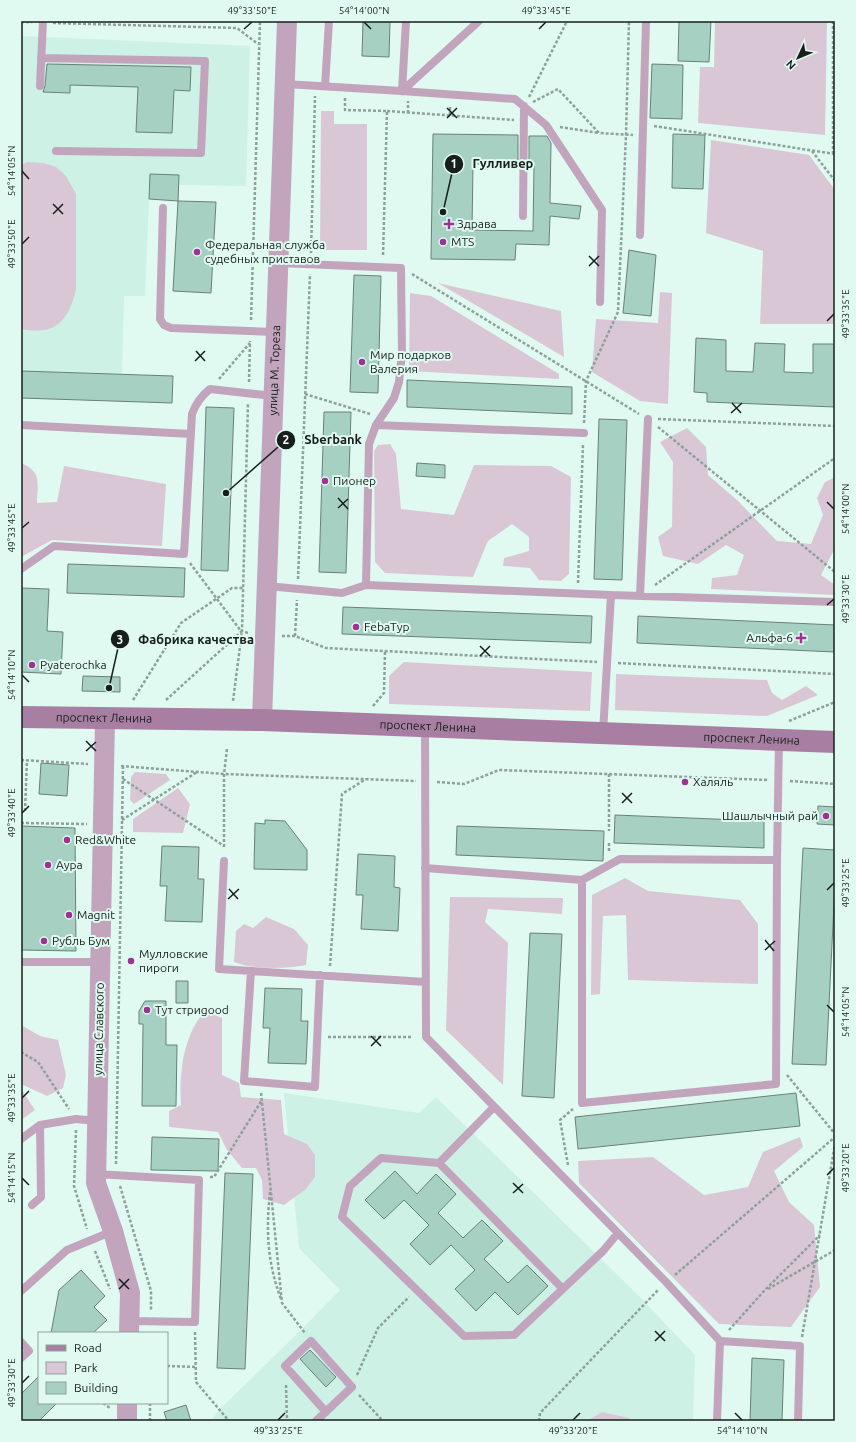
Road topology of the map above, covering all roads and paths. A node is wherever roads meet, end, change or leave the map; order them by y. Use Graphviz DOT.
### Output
graph roads {
  1 [pos="287,21"];
  2 [pos="329,21"];
  3 [pos="406,21"];
  4 [pos="479,21"];
  5 [pos="567,21"];
  6 [pos="629,21"];
  7 [pos="646,21"];
  8 [pos="833,21"];
  9 [pos="21,22"];
  10 [pos="43,22"];
  11 [pos="259,44"];
  12 [pos="41,58"];
  13 [pos="285,84"];
  14 [pos="40,86"];
  15 [pos="316,86"];
  16 [pos="325,86"];
  17 [pos="402,91"];
  18 [pos="524,106"];
  19 [pos="345,110"];
  20 [pos="387,111"];
  21 [pos="523,121"];
  22 [pos="644,124"];
  23 [pos="546,125"];
  24 [pos="599,133"];
  25 [pos="626,135"];
  26 [pos="643,136"];
  27 [pos="812,150"];
  28 [pos="56,151"];
  29 [pos="834,154"];
  30 [pos="835,181"];
  31 [pos="163,208"];
  32 [pos="523,216"];
  33 [pos="640,235"];
  34 [pos="278,263"];
  35 [pos="310,264"];
  36 [pos="383,267"];
  37 [pos="401,268"];
  38 [pos="600,302"];
  39 [pos="276,332"];
  40 [pos="250,343"];
  41 [pos="586,381"];
  42 [pos="210,389"];
  43 [pos="306,394"];
  44 [pos="274,396"];
  45 [pos="381,418"];
  46 [pos="648,419"];
  47 [pos="21,425"];
  48 [pos="376,425"];
  49 [pos="835,426"];
  50 [pos="584,433"];
  51 [pos="191,434"];
  52 [pos="835,458"];
  53 [pos="760,511"];
  54 [pos="184,554"];
  55 [pos="21,569"];
  56 [pos="835,572"];
  57 [pos="366,585"];
  58 [pos="267,586"];
  59 [pos="243,588"];
  60 [pos="298,589"];
  61 [pos="578,593"];
  62 [pos="611,594"];
  63 [pos="640,595"];
  64 [pos="217,599"];
  65 [pos="835,602"];
  66 [pos="242,631"];
  67 [pos="282,636"];
  68 [pos="295,636"];
  69 [pos="385,651"];
  70 [pos="607,662"];
  71 [pos="835,674"];
  72 [pos="165,700"];
  73 [pos="835,702"];
  74 [pos="233,704"];
  75 [pos="129,706"];
  76 [pos="372,708"];
  77 [pos="21,717"];
  78 [pos="106,719"];
  79 [pos="262,720"];
  80 [pos="425,727"];
  81 [pos="782,731"];
  82 [pos="603,733"];
  83 [pos="835,742"];
  84 [pos="227,750"];
  85 [pos="21,760"];
  86 [pos="27,760"];
  87 [pos="114,766"];
  88 [pos="197,772"];
  89 [pos="224,774"];
  90 [pos="609,774"];
  91 [pos="367,778"];
  92 [pos="123,779"];
  93 [pos="778,780"];
  94 [pos="425,782"];
  95 [pos="835,784"];
  96 [pos="155,799"];
  97 [pos="25,811"];
  98 [pos="122,820"];
  99 [pos="21,823"];
  100 [pos="103,825"];
  101 [pos="609,831"];
  102 [pos="224,846"];
  103 [pos="777,860"];
  104 [pos="224,861"];
  105 [pos="425,868"];
  106 [pos="582,880"];
  107 [pos="21,962"];
  108 [pos="100,962"];
  109 [pos="251,971"];
  110 [pos="320,975"];
  111 [pos="330,976"];
  112 [pos="426,982"];
  113 [pos="317,1037"];
  114 [pos="411,1037"];
  115 [pos="21,1052"];
  116 [pos="777,1062"];
  117 [pos="260,1082"];
  118 [pos="262,1100"];
  119 [pos="582,1103"];
  120 [pos="494,1107"];
  121 [pos="76,1119"];
  122 [pos="97,1121"];
  123 [pos="40,1125"];
  124 [pos="835,1135"];
  125 [pos="21,1139"];
  126 [pos="835,1144"];
  127 [pos="439,1163"];
  128 [pos="96,1174"];
  129 [pos="116,1175"];
  130 [pos="203,1177"];
  131 [pos="270,1186"];
  132 [pos="572,1186"];
  133 [pos="32,1206"];
  134 [pos="113,1231"];
  135 [pos="618,1234"];
  136 [pos="820,1234"];
  137 [pos="91,1240"];
  138 [pos="835,1250"];
  139 [pos="815,1261"];
  140 [pos="666,1282"];
  141 [pos="563,1289"];
  142 [pos="417,1290"];
  143 [pos="21,1291"];
  144 [pos="110,1291"];
  145 [pos="764,1291"];
  146 [pos="282,1303"];
  147 [pos="151,1321"];
  148 [pos="195,1322"];
  149 [pos="129,1327"];
  150 [pos="311,1341"];
  151 [pos="720,1341"];
  152 [pos="21,1342"];
  153 [pos="800,1346"];
  154 [pos="21,1358"];
  155 [pos="168,1366"];
  156 [pos="285,1366"];
  157 [pos="196,1367"];
  158 [pos="352,1387"];
  159 [pos="108,1404"];
  160 [pos="150,1404"];
  161 [pos="119,1406"];
  162 [pos="326,1412"];
  163 [pos="127,1421"];
  164 [pos="150,1421"];
  165 [pos="229,1421"];
  166 [pos="287,1421"];
  167 [pos="316,1421"];
  168 [pos="383,1421"];
  169 [pos="539,1421"];
  170 [pos="717,1421"];
  171 [pos="798,1421"];
  1 -- 13 [label="street, улица М. Тореза"];
  2 -- 16 [label="lane"];
  3 -- 17 [label="lane"];
  4 -- 17 [label="lane"];
  5 -- 18 [label="path"];
  6 -- 25 [label="path"];
  7 -- 22 [label="lane"];
  8 -- 29 [label="path"];
  9 -- 10 [label="path"];
  10 -- 11 [label="path"];
  10 -- 12 [label="lane"];
  12 -- 14 [label="lane"];
  12 -- 28 [label="lane"];
  13 -- 15 [label="lane"];
  13 -- 34 [label="street, улица М. Тореза"];
  15 -- 16 [label="lane"];
  15 -- 35 [label="path"];
  16 -- 17 [label="lane"];
  17 -- 18 [label="lane"];
  18 -- 21 [label="lane"];
  18 -- 23 [label="lane"];
  18 -- 24 [label="path"];
  19 -- 20 [label="path"];
  20 -- 21 [label="path"];
  20 -- 36 [label="path"];
  21 -- 32 [label="lane"];
  22 -- 26 [label="lane"];
  22 -- 27 [label="path"];
  23 -- 24 [label="path"];
  23 -- 38 [label="lane"];
  24 -- 25 [label="path"];
  25 -- 26 [label="path"];
  25 -- 41 [label="path"];
  26 -- 33 [label="lane"];
  27 -- 29 [label="path"];
  27 -- 30 [label="path"];
  31 -- 39 [label="lane"];
  34 -- 35 [label="lane"];
  34 -- 39 [label="street, улица М. Тореза"];
  35 -- 36 [label="lane"];
  35 -- 43 [label="path"];
  36 -- 37 [label="lane"];
  37 -- 41 [label="path"];
  37 -- 45 [label="lane"];
  39 -- 44 [label="street, улица М. Тореза"];
  40 -- 42 [label="path"];
  41 -- 46 [label="path"];
  41 -- 50 [label="path"];
  42 -- 44 [label="lane"];
  42 -- 51 [label="lane"];
  43 -- 45 [label="path"];
  43 -- 60 [label="path"];
  44 -- 58 [label="street, улица М. Тореза"];
  45 -- 48 [label="lane"];
  46 -- 49 [label="path"];
  46 -- 53 [label="path"];
  46 -- 63 [label="lane"];
  47 -- 51 [label="lane"];
  48 -- 50 [label="lane"];
  48 -- 57 [label="lane"];
  50 -- 61 [label="path"];
  51 -- 54 [label="lane"];
  52 -- 53 [label="path"];
  53 -- 56 [label="path"];
  53 -- 63 [label="path"];
  54 -- 55 [label="lane"];
  54 -- 64 [label="path"];
  57 -- 60 [label="lane"];
  57 -- 61 [label="lane"];
  58 -- 60 [label="lane"];
  58 -- 79 [label="street, улица М. Тореза"];
  59 -- 64 [label="path"];
  60 -- 68 [label="path"];
  61 -- 62 [label="lane"];
  62 -- 63 [label="lane"];
  62 -- 70 [label="lane"];
  63 -- 65 [label="lane"];
  64 -- 66 [label="path"];
  64 -- 75 [label="path"];
  66 -- 72 [label="path"];
  66 -- 74 [label="path"];
  67 -- 68 [label="path"];
  68 -- 69 [label="path"];
  69 -- 70 [label="path"];
  69 -- 76 [label="path"];
  70 -- 71 [label="path"];
  70 -- 82 [label="lane"];
  73 -- 81 [label="path"];
  77 -- 78 [label="main road, проспект Ленина"];
  78 -- 79 [label="main road, проспект Ленина"];
  78 -- 87 [label="street, улица Славского"];
  79 -- 80 [label="main road, проспект Ленина"];
  80 -- 82 [label="main road, проспект Ленина"];
  80 -- 94 [label="lane"];
  81 -- 82 [label="main road, проспект Ленина"];
  81 -- 83 [label="main road, проспект Ленина"];
  81 -- 93 [label="lane"];
  84 -- 89 [label="path"];
  85 -- 86 [label="path"];
  86 -- 87 [label="path"];
  86 -- 97 [label="path"];
  87 -- 88 [label="path"];
  87 -- 92 [label="path"];
  87 -- 100 [label="street, улица Славского"];
  88 -- 89 [label="path"];
  88 -- 96 [label="path"];
  89 -- 91 [label="path"];
  89 -- 102 [label="path"];
  90 -- 93 [label="path"];
  90 -- 94 [label="path"];
  90 -- 101 [label="path"];
  91 -- 94 [label="path"];
  91 -- 111 [label="path"];
  92 -- 96 [label="path"];
  92 -- 98 [label="path"];
  93 -- 95 [label="path"];
  93 -- 103 [label="lane"];
  94 -- 105 [label="lane"];
  96 -- 98 [label="path"];
  96 -- 102 [label="path"];
  98 -- 129 [label="path"];
  99 -- 100 [label="path"];
  100 -- 108 [label="street, улица Славского"];
  102 -- 104 [label="path"];
  103 -- 106 [label="lane"];
  103 -- 116 [label="lane"];
  104 -- 109 [label="lane"];
  105 -- 106 [label="lane"];
  105 -- 112 [label="lane"];
  106 -- 119 [label="lane"];
  107 -- 108 [label="lane"];
  108 -- 122 [label="street, улица Славского"];
  109 -- 110 [label="lane"];
  109 -- 117 [label="lane"];
  110 -- 111 [label="lane"];
  110 -- 113 [label="lane"];
  111 -- 112 [label="lane"];
  112 -- 120 [label="lane"];
  113 -- 114 [label="path"];
  113 -- 117 [label="lane"];
  115 -- 121 [label="path"];
  116 -- 119 [label="lane"];
  116 -- 124 [label="path"];
  117 -- 118 [label="path"];
  118 -- 130 [label="path"];
  118 -- 131 [label="path"];
  119 -- 132 [label="path"];
  120 -- 127 [label="lane"];
  120 -- 132 [label="lane"];
  121 -- 122 [label="lane"];
  121 -- 123 [label="lane"];
  121 -- 137 [label="path"];
  122 -- 128 [label="street, улица Славского"];
  123 -- 125 [label="lane"];
  123 -- 133 [label="lane"];
  124 -- 140 [label="path"];
  126 -- 136 [label="path"];
  127 -- 141 [label="lane"];
  127 -- 142 [label="lane"];
  128 -- 129 [label="lane"];
  128 -- 134 [label="street, улица Славского"];
  129 -- 147 [label="path"];
  129 -- 148 [label="lane"];
  131 -- 146 [label="path"];
  131 -- 146 [label="path"];
  132 -- 135 [label="lane"];
  134 -- 137 [label="lane"];
  134 -- 149 [label="street, улица Славского"];
  135 -- 140 [label="lane"];
  135 -- 141 [label="lane"];
  136 -- 139 [label="path"];
  136 -- 145 [label="path"];
  137 -- 143 [label="lane"];
  137 -- 144 [label="path"];
  138 -- 139 [label="path"];
  139 -- 145 [label="path"];
  139 -- 153 [label="path"];
  140 -- 151 [label="lane"];
  140 -- 169 [label="path"];
  141 -- 142 [label="lane"];
  142 -- 158 [label="path"];
  145 -- 151 [label="path"];
  146 -- 150 [label="path"];
  147 -- 148 [label="lane"];
  147 -- 149 [label="lane"];
  148 -- 157 [label="path"];
  150 -- 156 [label="lane"];
  150 -- 158 [label="lane"];
  151 -- 153 [label="lane"];
  151 -- 170 [label="lane"];
  152 -- 154 [label="lane"];
  153 -- 171 [label="lane"];
  155 -- 157 [label="path"];
  156 -- 162 [label="lane"];
  156 -- 166 [label="path"];
  157 -- 165 [label="path"];
  158 -- 162 [label="lane"];
  158 -- 168 [label="path"];
  159 -- 161 [label="path"];
  160 -- 164 [label="path"];
  161 -- 163 [label="street"];
  162 -- 167 [label="lane"];
}
